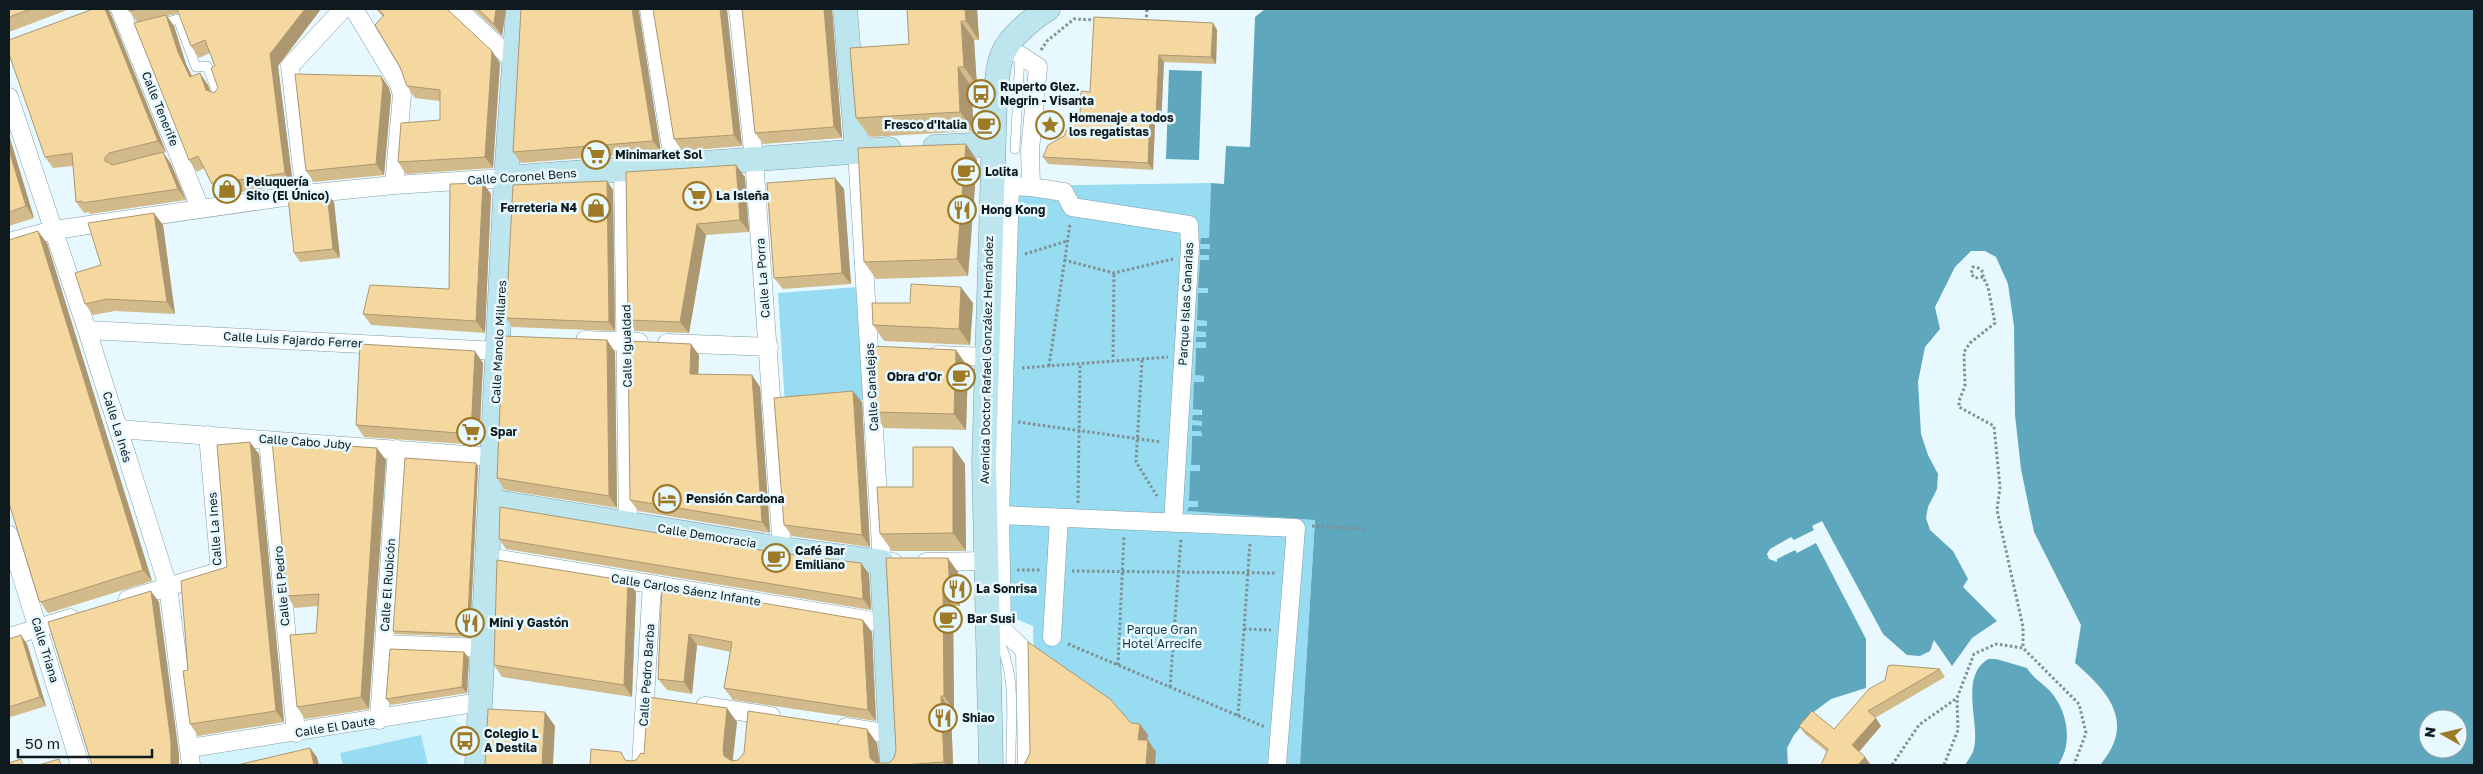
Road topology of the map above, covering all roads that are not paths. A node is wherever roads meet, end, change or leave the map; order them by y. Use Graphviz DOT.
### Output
graph roads {
  1 [pos="120,9"];
  2 [pos="343,9"];
  3 [pos="354,9"];
  4 [pos="458,9"];
  5 [pos="518,9"];
  6 [pos="649,9"];
  7 [pos="738,9"];
  8 [pos="845,9"];
  9 [pos="1039,15"];
  10 [pos="153,25"];
  11 [pos="1020,55"];
  12 [pos="514,61"];
  13 [pos="291,75"];
  14 [pos="310,75"];
  15 [pos="375,76"];
  16 [pos="393,77"];
  17 [pos="9,97"];
  18 [pos="220,99"];
  19 [pos="1004,147"];
  20 [pos="857,151"];
  21 [pos="754,159"];
  22 [pos="674,166"];
  23 [pos="623,170"];
  24 [pos="506,178"];
  25 [pos="394,185"];
  26 [pos="1031,187"];
  27 [pos="305,194"];
  28 [pos="200,208"];
  29 [pos="54,230"];
  30 [pos="9,242"];
  31 [pos="87,330"];
  32 [pos="568,340"];
  33 [pos="506,342"];
  34 [pos="627,342"];
  35 [pos="769,347"];
  36 [pos="870,351"];
  37 [pos="889,352"];
  38 [pos="919,354"];
  39 [pos="996,363"];
  40 [pos="118,428"];
  41 [pos="208,435"];
  42 [pos="268,440"];
  43 [pos="397,449"];
  44 [pos="493,456"];
  45 [pos="490,501"];
  46 [pos="1000,515"];
  47 [pos="1058,518"];
  48 [pos="1178,523"];
  49 [pos="628,524"];
  50 [pos="9,535"];
  51 [pos="782,549"];
  52 [pos="488,558"];
  53 [pos="882,562"];
  54 [pos="993,566"];
  55 [pos="652,584"];
  56 [pos="168,586"];
  57 [pos="113,604"];
  58 [pos="86,613"];
  59 [pos="885,623"];
  60 [pos="987,623"];
  61 [pos="38,628"];
  62 [pos="9,637"];
  63 [pos="1052,637"];
  64 [pos="384,644"];
  65 [pos="484,648"];
  66 [pos="645,698"];
  67 [pos="664,700"];
  68 [pos="480,702"];
  69 [pos="692,704"];
  70 [pos="748,712"];
  71 [pos="786,718"];
  72 [pos="378,720"];
  73 [pos="833,725"];
  74 [pos="747,730"];
  75 [pos="296,732"];
  76 [pos="890,734"];
  77 [pos="190,757"];
  78 [pos="80,765"];
  79 [pos="477,765"];
  80 [pos="641,765"];
  81 [pos="892,765"];
  82 [pos="991,765"];
  83 [pos="1011,765"];
  84 [pos="1026,765"];
  85 [pos="1277,765"];
  1 -- 28 [label="street, Calle Tenerife"];
  2 -- 13 [label="street"];
  3 -- 16 [label="street"];
  4 -- 12 [label="street"];
  5 -- 12 [label="main road, Calle Manolo Millares"];
  6 -- 22 [label="street"];
  7 -- 21 [label="street, Calle La Porra"];
  8 -- 20 [label="main road, Calle Canalejas"];
  9 -- 11 [label="lane"];
  9 -- 19 [label="main road, Avenida Doctor Rafael González Hernández"];
  10 -- 18 [label="lane"];
  11 -- 19 [label="lane"];
  11 -- 26 [label="street"];
  12 -- 24 [label="main road, Calle Manolo Millares"];
  13 -- 14 [label="street"];
  13 -- 27 [label="street"];
  15 -- 16 [label="street"];
  16 -- 25 [label="street"];
  17 -- 29 [label="street, Calle La Inés"];
  19 -- 20 [label="main road, Calle Coronel Bens"];
  19 -- 39 [label="main road, Avenida Doctor Rafael González Hernández"];
  20 -- 21 [label="main road, Calle Coronel Bens"];
  20 -- 36 [label="street, Calle Canalejas"];
  21 -- 22 [label="main road, Calle Coronel Bens"];
  21 -- 35 [label="street, Calle La Porra"];
  22 -- 23 [label="main road, Calle Coronel Bens"];
  23 -- 24 [label="main road, Calle Coronel Bens"];
  23 -- 34 [label="street, Calle Igualdad"];
  24 -- 25 [label="street, Calle Coronel Bens"];
  24 -- 33 [label="main road, Calle Manolo Millares"];
  25 -- 27 [label="street, Calle Coronel Bens"];
  26 -- 39 [label="street"];
  26 -- 48 [label="street, Parque Islas Canarias"];
  27 -- 28 [label="street, Calle Coronel Bens"];
  28 -- 29 [label="street, Calle Coronel Bens"];
  29 -- 30 [label="street, Calle Coronel Bens"];
  29 -- 31 [label="street, Calle La Inés"];
  31 -- 33 [label="street, Calle Luis Fajardo Ferrer"];
  31 -- 40 [label="street, Calle La Inés"];
  32 -- 34 [label="street"];
  33 -- 44 [label="main road, Calle Manolo Millares"];
  34 -- 35 [label="street"];
  34 -- 49 [label="street, Calle Igualdad"];
  35 -- 51 [label="street, Calle La Porra"];
  36 -- 37 [label="street"];
  36 -- 53 [label="street, Calle Canalejas"];
  38 -- 39 [label="street"];
  39 -- 46 [label="street"];
  39 -- 54 [label="main road, Avenida Doctor Rafael González Hernández"];
  40 -- 41 [label="street, Calle Cabo Juby"];
  40 -- 56 [label="street, Calle La Inés"];
  41 -- 42 [label="street, Calle Cabo Juby"];
  41 -- 56 [label="street, Calle La Ines"];
  42 -- 43 [label="street, Calle Cabo Juby"];
  42 -- 75 [label="street, Calle El Pedro"];
  43 -- 44 [label="street, Calle Cabo Juby"];
  43 -- 64 [label="street, Calle El Rubicón"];
  44 -- 45 [label="main road, Calle Manolo Millares"];
  45 -- 49 [label="main road, Calle Democracia"];
  45 -- 52 [label="main road, Calle Manolo Millares"];
  46 -- 47 [label="street"];
  46 -- 54 [label="street"];
  47 -- 48 [label="street"];
  47 -- 63 [label="street"];
  48 -- 85 [label="street"];
  49 -- 51 [label="main road, Calle Democracia"];
  50 -- 61 [label="street, Calle Triana"];
  51 -- 53 [label="main road, Calle Democracia"];
  52 -- 55 [label="street, Calle Carlos Sáenz Infante"];
  52 -- 65 [label="main road, Calle Manolo Millares"];
  53 -- 54 [label="street, Calle Democracia"];
  53 -- 59 [label="main road, Calle Canalejas"];
  54 -- 60 [label="main road, Avenida Doctor Rafael González Hernández"];
  54 -- 84 [label="street"];
  55 -- 59 [label="street, Calle Carlos Sáenz Infante"];
  55 -- 66 [label="street, Calle Pedro Barba"];
  56 -- 57 [label="street"];
  56 -- 77 [label="street, Calle La Inés"];
  58 -- 61 [label="street"];
  59 -- 76 [label="main road, Calle Canalejas"];
  60 -- 82 [label="main road, Avenida Doctor Rafael González Hernández"];
  60 -- 83 [label="lane"];
  61 -- 62 [label="street"];
  61 -- 78 [label="street, Calle Triana"];
  64 -- 65 [label="street"];
  64 -- 72 [label="street, Calle El Rubicón"];
  65 -- 68 [label="main road, Calle Manolo Millares"];
  66 -- 67 [label="street"];
  66 -- 80 [label="street, Calle Pedro Barba"];
  68 -- 72 [label="street, Calle El Daute"];
  68 -- 79 [label="main road, Calle Manolo Millares"];
  69 -- 70 [label="street"];
  70 -- 71 [label="street"];
  70 -- 74 [label="street"];
  72 -- 75 [label="street, Calle El Daute"];
  73 -- 76 [label="street"];
  75 -- 77 [label="street, Calle El Daute"];
  76 -- 81 [label="main road, Calle Canalejas"];
}
